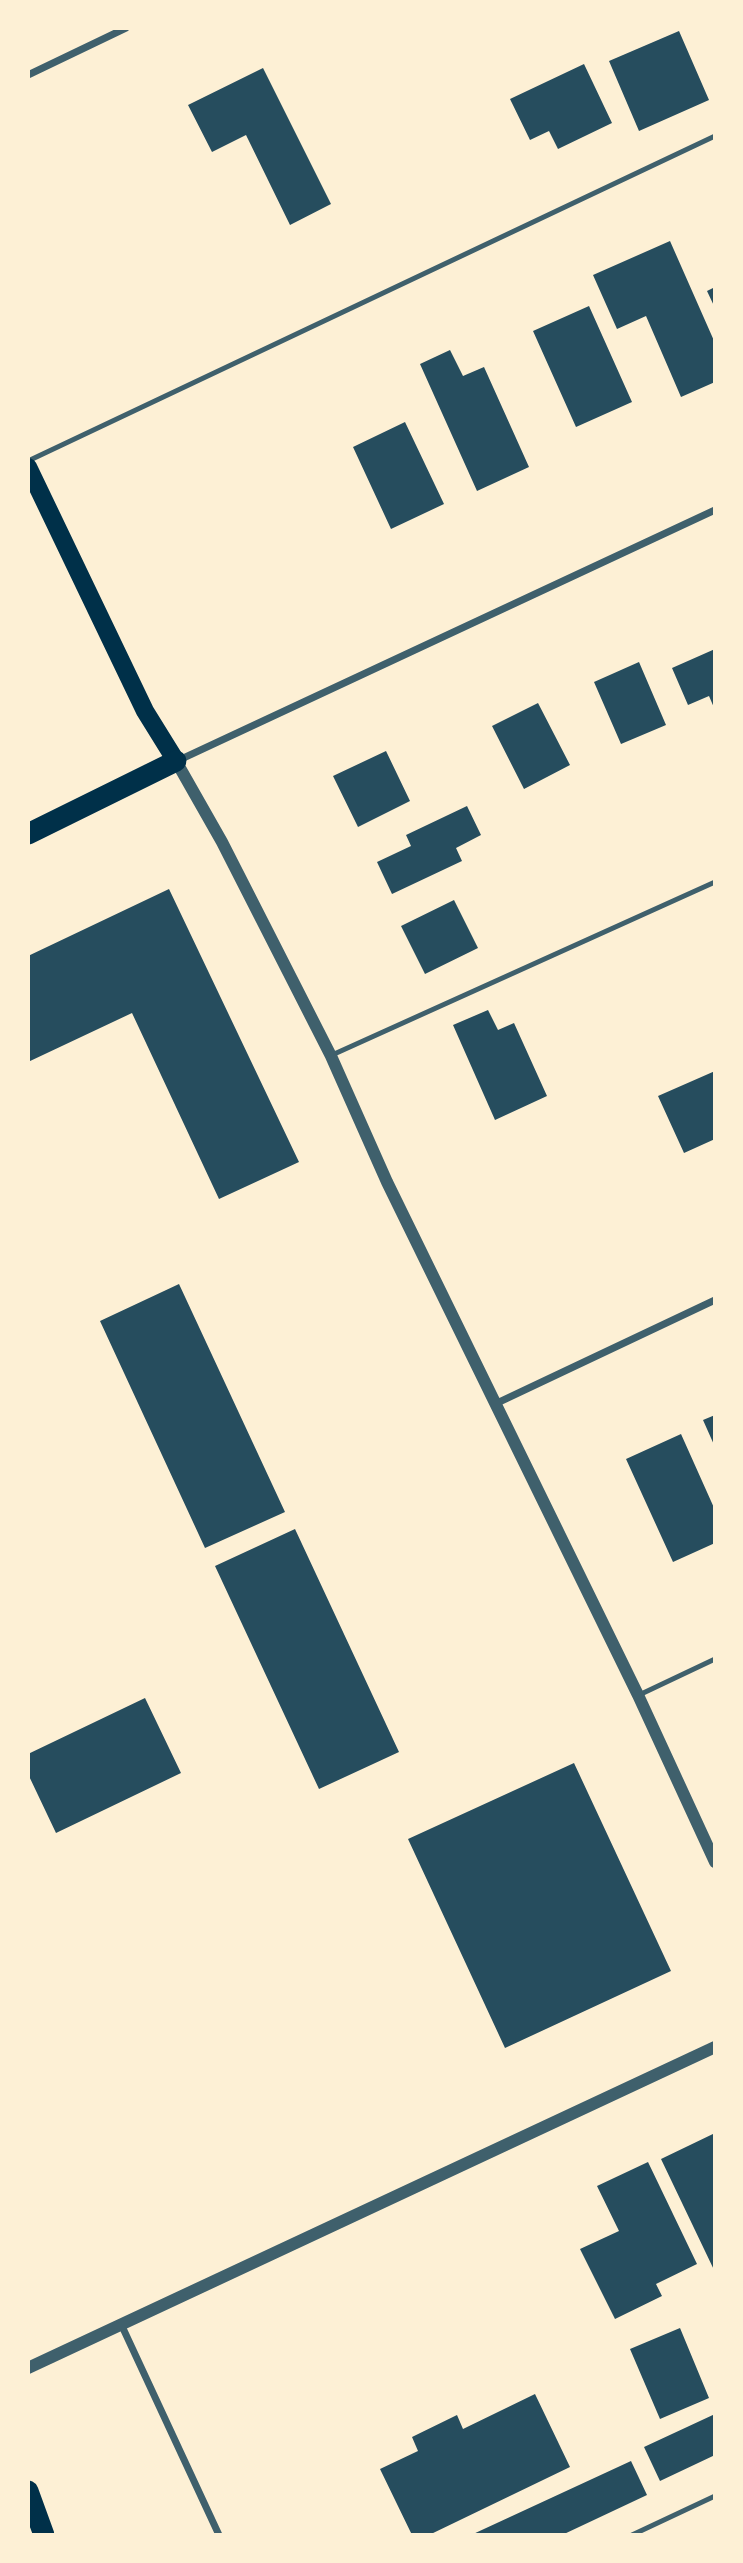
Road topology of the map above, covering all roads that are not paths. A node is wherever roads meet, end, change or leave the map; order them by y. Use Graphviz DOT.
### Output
graph roads {
  1 [pos="127,28"];
  2 [pos="28,75"];
  3 [pos="715,136"];
  4 [pos="28,461"];
  5 [pos="28,467"];
  6 [pos="715,510"];
  7 [pos="176,761"];
  8 [pos="28,834"];
  9 [pos="715,882"];
  10 [pos="331,1056"];
  11 [pos="715,1300"];
  12 [pos="495,1404"];
  13 [pos="715,1659"];
  14 [pos="638,1695"];
  15 [pos="715,1862"];
  16 [pos="715,2046"];
  17 [pos="121,2324"];
  18 [pos="28,2368"];
  19 [pos="28,2491"];
  20 [pos="715,2496"];
  21 [pos="44,2535"];
  22 [pos="219,2535"];
  23 [pos="632,2535"];
  1 -- 2 [label="street"];
  3 -- 4 [label="lane"];
  5 -- 7 [label="main road"];
  6 -- 7 [label="street"];
  7 -- 8 [label="highway"];
  7 -- 10 [label="street"];
  9 -- 10 [label="lane"];
  10 -- 12 [label="street"];
  11 -- 12 [label="street"];
  12 -- 14 [label="street"];
  13 -- 14 [label="lane"];
  14 -- 15 [label="street"];
  16 -- 17 [label="street"];
  17 -- 18 [label="street"];
  17 -- 22 [label="street"];
  19 -- 21 [label="highway"];
  20 -- 23 [label="lane"];
}
